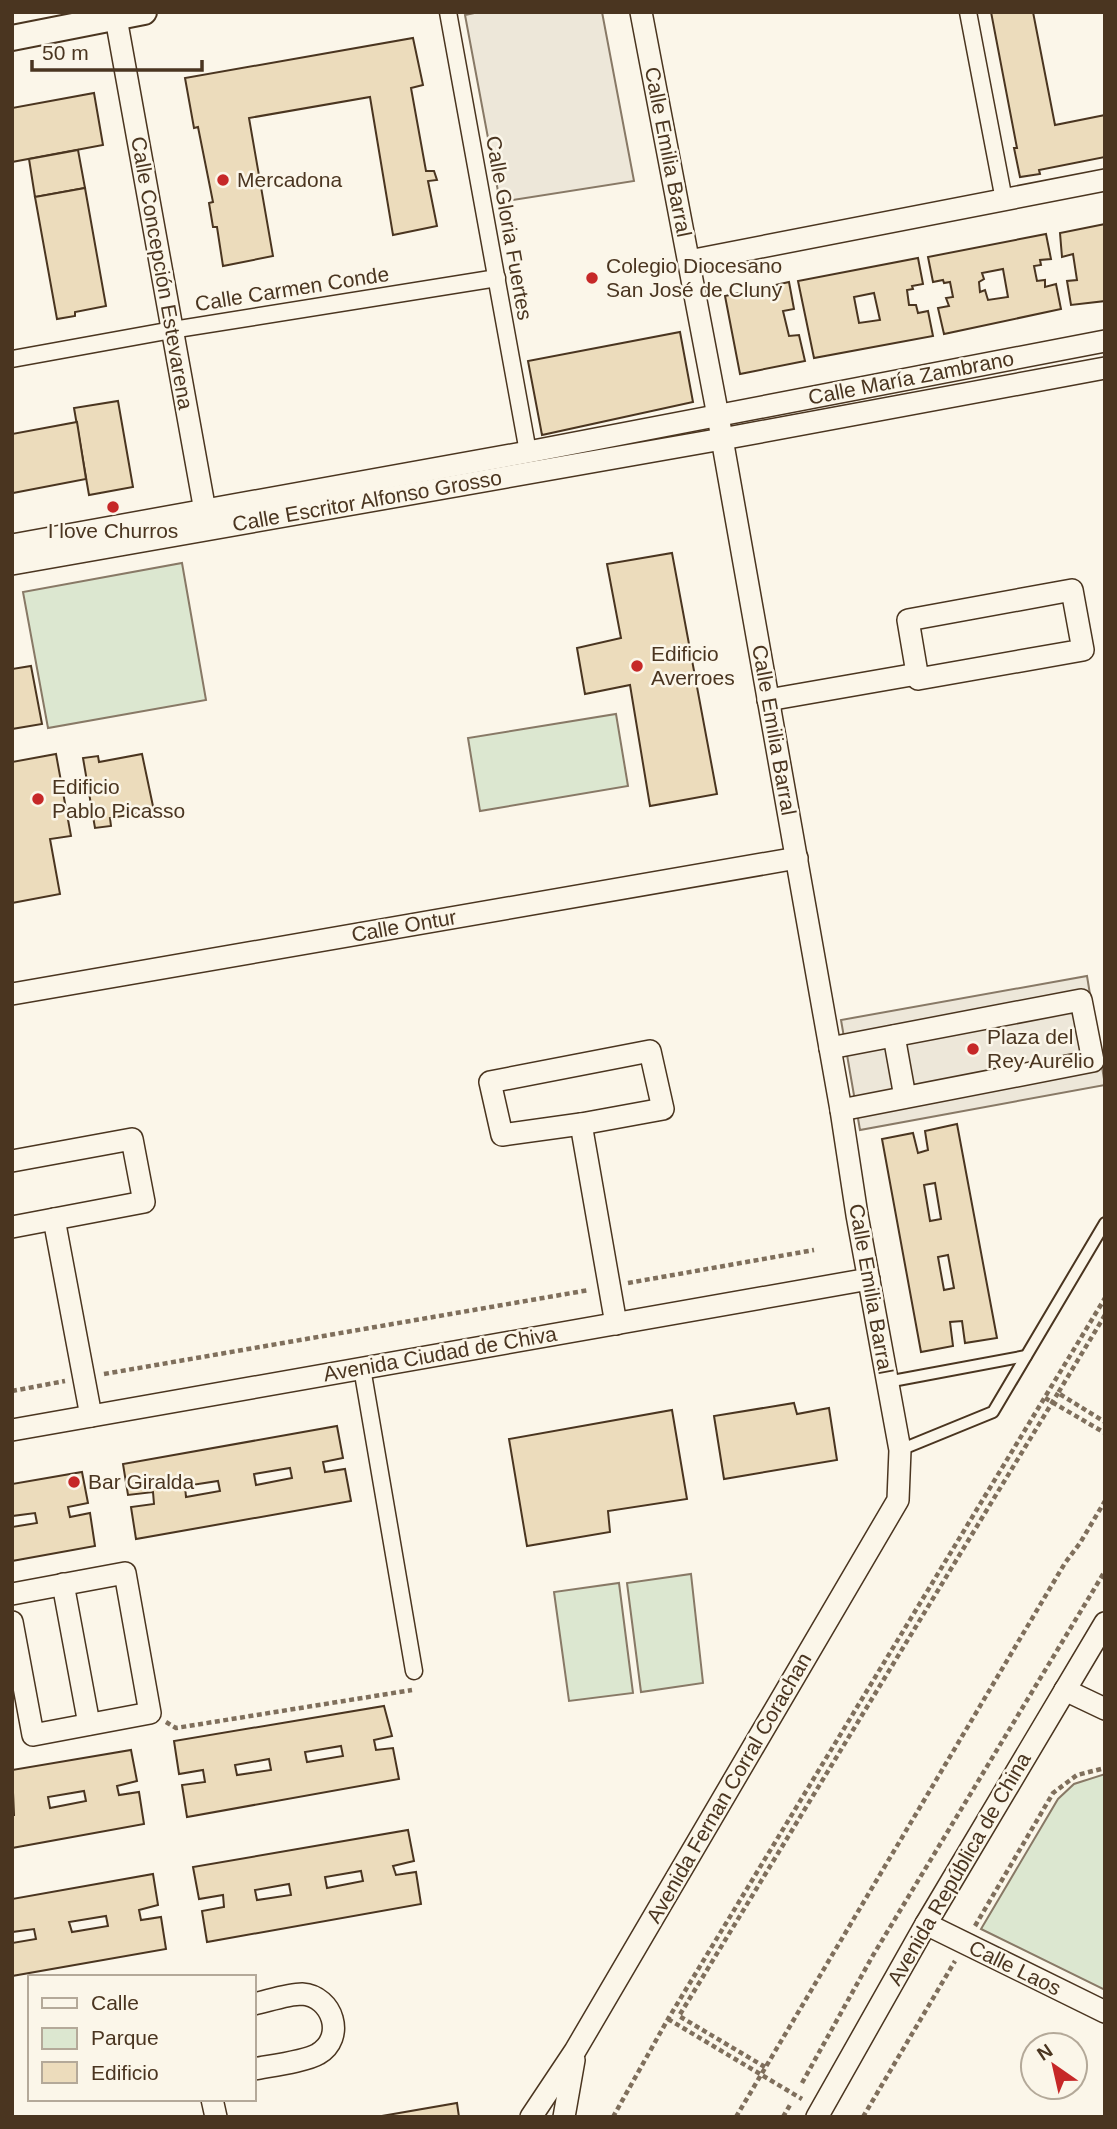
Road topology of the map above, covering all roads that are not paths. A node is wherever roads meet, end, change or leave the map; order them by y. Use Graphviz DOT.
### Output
graph roads {
  1 [pos="144,12"];
  2 [pos="449,12"];
  3 [pos="641,12"];
  4 [pos="968,12"];
  5 [pos="116,18"];
  6 [pos="12,38"];
  7 [pos="1105,180"];
  8 [pos="1004,200"];
  9 [pos="689,261"];
  10 [pos="497,278"];
  11 [pos="172,330"];
  12 [pos="1105,341"];
  13 [pos="12,359"];
  14 [pos="1105,368"];
  15 [pos="718,416"];
  16 [pos="722,439"];
  17 [pos="528,452"];
  18 [pos="206,519"];
  19 [pos="12,545"];
  20 [pos="12,565"];
  21 [pos="917,674"];
  22 [pos="768,700"];
  23 [pos="797,858"];
  24 [pos="12,994"];
  25 [pos="894,1036"];
  26 [pos="830,1048"];
  27 [pos="905,1097"];
  28 [pos="841,1110"];
  29 [pos="581,1124"];
  30 [pos="12,1161"];
  31 [pos="54,1219"];
  32 [pos="1105,1223"];
  33 [pos="12,1227"];
  34 [pos="869,1279"];
  35 [pos="616,1324"];
  36 [pos="1026,1356"];
  37 [pos="362,1368"];
  38 [pos="887,1382"];
  39 [pos="91,1416"];
  40 [pos="12,1430"];
  41 [pos="900,1450"];
  42 [pos="63,1584"];
  43 [pos="12,1594"];
  44 [pos="12,1622"];
  45 [pos="1105,1623"];
  46 [pos="414,1671"];
  47 [pos="1065,1690"];
  48 [pos="1105,1709"];
  49 [pos="89,1724"];
  50 [pos="926,1924"];
  51 [pos="256,2004"];
  52 [pos="1105,2012"];
  53 [pos="575,2051"];
  54 [pos="256,2069"];
  55 [pos="819,2114"];
  56 [pos="531,2117"];
  57 [pos="564,2117"];
  1 -- 5 [label="street"];
  2 -- 10 [label="street, Calle Gloria Fuertes"];
  3 -- 9 [label="street, Calle Emilia Barral"];
  4 -- 8 [label="street"];
  5 -- 6 [label="street"];
  5 -- 11 [label="street, Calle Concepción Estevarena"];
  7 -- 8 [label="street"];
  8 -- 9 [label="street"];
  9 -- 15 [label="street, Calle Emilia Barral"];
  10 -- 11 [label="street, Calle Carmen Conde"];
  10 -- 17 [label="street, Calle Gloria Fuertes"];
  11 -- 13 [label="street, Calle Carmen Conde"];
  11 -- 18 [label="street, Calle Concepción Estevarena"];
  12 -- 15 [label="street, Calle María Zambrano"];
  14 -- 16 [label="street, Calle María Zambrano"];
  15 -- 16 [label="street, Calle Emilia Barral"];
  15 -- 17 [label="street, Calle Escritor Alfonso Grosso"];
  16 -- 18 [label="street, Calle Escritor Alfonso Grosso"];
  16 -- 22 [label="street, Calle Emilia Barral"];
  17 -- 18 [label="street, Calle Escritor Alfonso Grosso"];
  18 -- 19 [label="street, Calle Escritor Alfonso Grosso"];
  18 -- 20 [label="street, Calle Escritor Alfonso Grosso"];
  21 -- 21 [label="street"];
  21 -- 22 [label="street"];
  22 -- 23 [label="street, Calle Emilia Barral"];
  23 -- 24 [label="street, Calle Ontur"];
  23 -- 26 [label="street, Calle Emilia Barral"];
  25 -- 26 [label="street"];
  25 -- 27 [label="street"];
  25 -- 27 [label="street"];
  26 -- 28 [label="street, Calle Emilia Barral"];
  27 -- 28 [label="street"];
  28 -- 34 [label="street, Calle Emilia Barral"];
  29 -- 29 [label="street"];
  29 -- 35 [label="street"];
  30 -- 31 [label="street"];
  31 -- 33 [label="street"];
  31 -- 39 [label="street"];
  32 -- 36 [label="lane"];
  34 -- 35 [label="street, Avenida Ciudad de Chiva"];
  34 -- 38 [label="street, Calle Emilia Barral"];
  35 -- 37 [label="street, Avenida Ciudad de Chiva"];
  36 -- 38 [label="lane"];
  36 -- 41 [label="lane"];
  37 -- 39 [label="street, Avenida Ciudad de Chiva"];
  37 -- 46 [label="street"];
  38 -- 41 [label="street, Calle Emilia Barral"];
  39 -- 40 [label="street, Avenida Ciudad de Chiva"];
  41 -- 53 [label="street, Avenida Fernan Corral Corachan"];
  42 -- 43 [label="street"];
  42 -- 49 [label="street"];
  42 -- 49 [label="street"];
  44 -- 49 [label="street"];
  45 -- 47 [label="street, Avenida República de China"];
  47 -- 48 [label="street"];
  47 -- 50 [label="street, Avenida República de China"];
  50 -- 52 [label="street, Calle Laos"];
  50 -- 55 [label="street, Avenida República de China"];
  51 -- 54 [label="street"];
  53 -- 56 [label="street, Avenida Fernan Corral Corachan"];
  53 -- 57 [label="street"];
}
